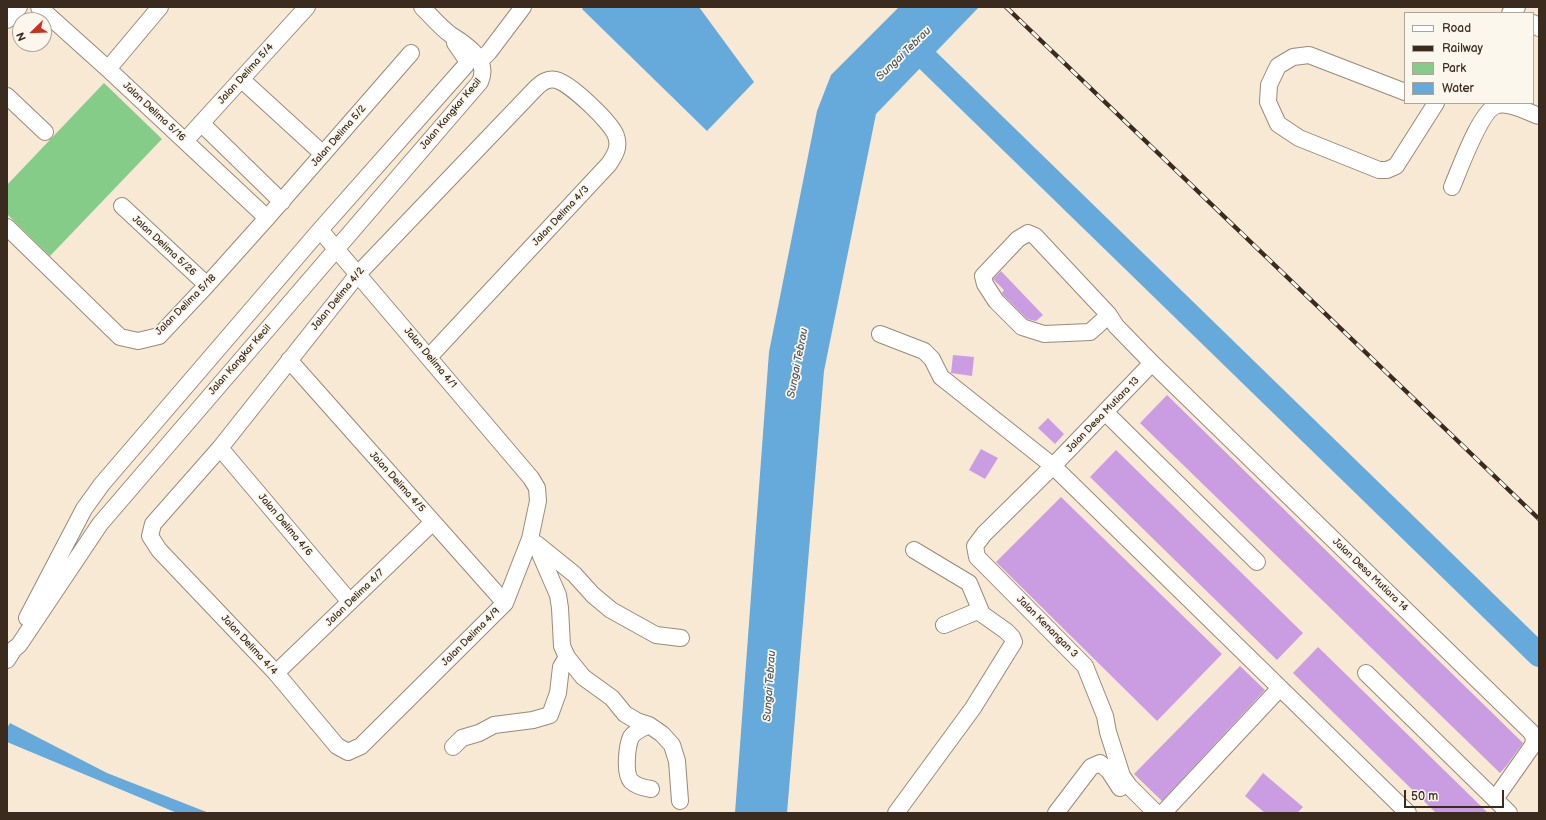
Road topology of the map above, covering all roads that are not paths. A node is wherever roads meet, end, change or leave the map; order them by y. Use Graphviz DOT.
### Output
graph roads {
  1 [pos="19,7"];
  2 [pos="39,7"];
  3 [pos="160,7"];
  4 [pos="307,7"];
  5 [pos="422,7"];
  6 [pos="523,7"];
  7 [pos="7,20"];
  8 [pos="451,34"];
  9 [pos="411,53"];
  10 [pos="480,60"];
  11 [pos="108,69"];
  12 [pos="242,79"];
  13 [pos="547,80"];
  14 [pos="1404,92"];
  15 [pos="7,96"];
  16 [pos="1434,104"];
  17 [pos="1539,116"];
  18 [pos="201,123"];
  19 [pos="45,132"];
  20 [pos="185,141"];
  21 [pos="323,154"];
  22 [pos="1452,187"];
  23 [pos="282,202"];
  24 [pos="122,206"];
  25 [pos="267,218"];
  26 [pos="7,227"];
  27 [pos="320,230"];
  28 [pos="335,248"];
  29 [pos="358,274"];
  30 [pos="207,285"];
  31 [pos="1109,315"];
  32 [pos="880,334"];
  33 [pos="429,357"];
  34 [pos="289,360"];
  35 [pos="1152,363"];
  36 [pos="1105,412"];
  37 [pos="220,448"];
  38 [pos="1053,466"];
  39 [pos="536,488"];
  40 [pos="433,522"];
  41 [pos="150,536"];
  42 [pos="534,542"];
  43 [pos="914,550"];
  44 [pos="1257,562"];
  45 [pos="350,602"];
  46 [pos="505,603"];
  47 [pos="980,610"];
  48 [pos="944,625"];
  49 [pos="681,638"];
  50 [pos="11,655"];
  51 [pos="567,657"];
  52 [pos="276,672"];
  53 [pos="1366,673"];
  54 [pos="1280,688"];
  55 [pos="625,714"];
  56 [pos="649,725"];
  57 [pos="631,737"];
  58 [pos="453,748"];
  59 [pos="348,752"];
  60 [pos="651,789"];
  61 [pos="1495,799"];
  62 [pos="680,801"];
  63 [pos="896,813"];
  64 [pos="1056,813"];
  65 [pos="1142,813"];
  66 [pos="1156,813"];
  67 [pos="1163,813"];
  68 [pos="1408,813"];
  69 [pos="1509,813"];
  1 -- 7 [label="street"];
  2 -- 11 [label="street, Jalan Delima 5/16"];
  3 -- 11 [label="street"];
  4 -- 12 [label="street, Jalan Delima 5/4"];
  5 -- 8 [label="street"];
  6 -- 10 [label="street"];
  8 -- 10 [label="street"];
  8 -- 27 [label="street, Jalan Kangkar Kecil"];
  9 -- 21 [label="street, Jalan Delima 5/2"];
  10 -- 28 [label="street, Jalan Kangkar Kecil"];
  11 -- 20 [label="street, Jalan Delima 5/16"];
  12 -- 18 [label="street, Jalan Delima 5/4"];
  12 -- 21 [label="street"];
  13 -- 29 [label="street, Jalan Delima 4/2"];
  13 -- 33 [label="street, Jalan Delima 4/3"];
  14 -- 16 [label="street"];
  15 -- 19 [label="street"];
  17 -- 22 [label="street"];
  18 -- 20 [label="street, Jalan Delima 5/4"];
  18 -- 23 [label="street"];
  20 -- 25 [label="street, Jalan Delima 5/16"];
  21 -- 23 [label="street, Jalan Delima 5/2"];
  23 -- 25 [label="street, Jalan Delima 5/2"];
  24 -- 30 [label="street, Jalan Delima 5/26"];
  25 -- 30 [label="street, Jalan Delima 5/18"];
  26 -- 30 [label="street, Jalan Delima 5/18"];
  27 -- 28 [label="street, Jalan Delima 4/1"];
  27 -- 50 [label="street, Jalan Kangkar Kecil"];
  28 -- 29 [label="street, Jalan Delima 4/1"];
  28 -- 50 [label="street, Jalan Kangkar Kecil"];
  29 -- 33 [label="street, Jalan Delima 4/1"];
  29 -- 34 [label="street, Jalan Delima 4/2"];
  31 -- 31 [label="street"];
  31 -- 35 [label="street"];
  32 -- 38 [label="street"];
  33 -- 39 [label="street, Jalan Delima 4/1"];
  34 -- 37 [label="street, Jalan Delima 4/2"];
  34 -- 40 [label="street, Jalan Delima 4/5"];
  35 -- 36 [label="street, Jalan Desa Mutiara 13"];
  35 -- 61 [label="street, Jalan Desa Mutiara 14"];
  36 -- 38 [label="street, Jalan Desa Mutiara 13"];
  36 -- 44 [label="street"];
  37 -- 41 [label="street, Jalan Delima 4/2"];
  37 -- 45 [label="street, Jalan Delima 4/6"];
  38 -- 54 [label="street"];
  38 -- 66 [label="street, Jalan Kenangan 3"];
  39 -- 42 [label="street, Jalan Delima 4/9"];
  40 -- 45 [label="street, Jalan Delima 4/7"];
  40 -- 46 [label="street, Jalan Delima 4/5"];
  41 -- 52 [label="street, Jalan Delima 4/4"];
  42 -- 46 [label="street, Jalan Delima 4/9"];
  42 -- 49 [label="street"];
  42 -- 51 [label="street"];
  43 -- 47 [label="street"];
  45 -- 52 [label="street, Jalan Delima 4/7"];
  46 -- 59 [label="street, Jalan Delima 4/9"];
  47 -- 48 [label="street"];
  47 -- 63 [label="street"];
  51 -- 55 [label="street"];
  51 -- 58 [label="street"];
  52 -- 59 [label="street, Jalan Delima 4/4"];
  53 -- 61 [label="street"];
  54 -- 67 [label="street"];
  54 -- 68 [label="street"];
  55 -- 56 [label="street"];
  55 -- 57 [label="street"];
  56 -- 57 [label="street"];
  56 -- 62 [label="street"];
  57 -- 60 [label="street"];
  61 -- 69 [label="street"];
  64 -- 65 [label="street"];
}
